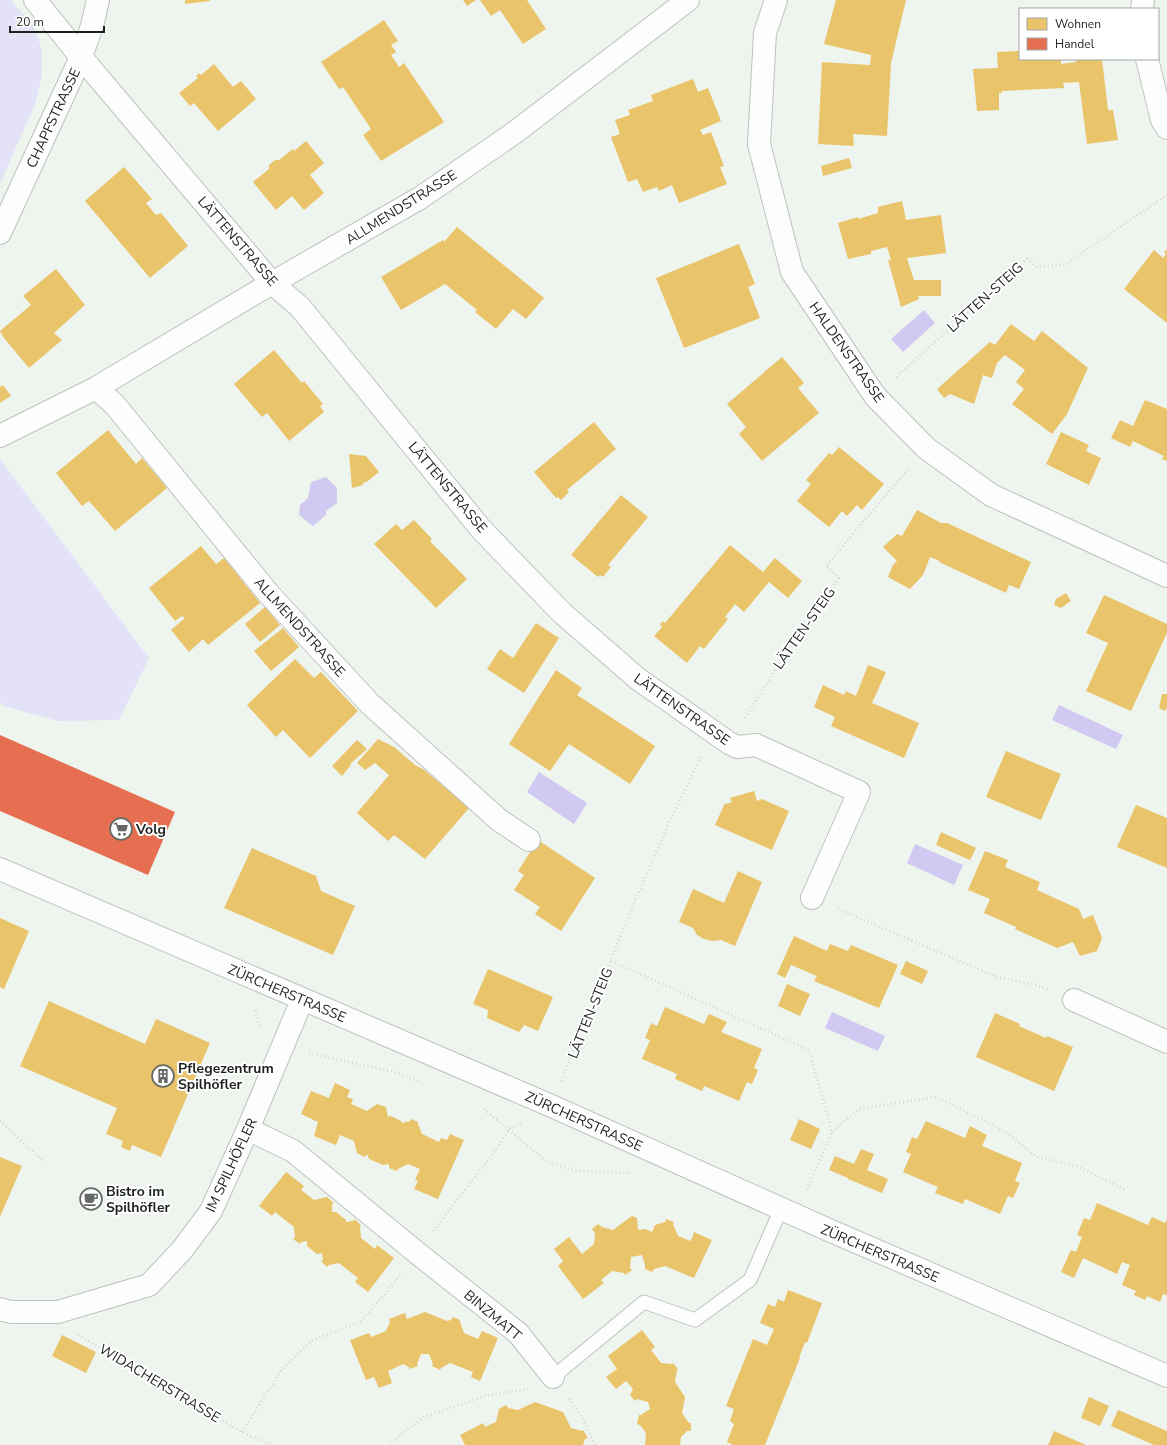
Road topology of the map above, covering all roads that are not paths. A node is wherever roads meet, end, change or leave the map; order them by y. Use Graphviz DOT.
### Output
graph roads {
  1 [pos="35,0"];
  2 [pos="98,0"];
  3 [pos="688,0"];
  4 [pos="776,0"];
  5 [pos="81,57"];
  6 [pos="1147,60"];
  7 [pos="1167,128"];
  8 [pos="0,233"];
  9 [pos="272,283"];
  10 [pos="96,388"];
  11 [pos="0,436"];
  12 [pos="1167,576"];
  13 [pos="529,840"];
  14 [pos="0,869"];
  15 [pos="812,898"];
  16 [pos="302,1000"];
  17 [pos="1074,1000"];
  18 [pos="1167,1042"];
  19 [pos="248,1128"];
  20 [pos="781,1209"];
  21 [pos="0,1309"];
  22 [pos="1167,1376"];
  23 [pos="553,1377"];
  1 -- 5 [label="street, LÄTTENSTRASSE"];
  2 -- 5 [label="street, CHAPFSTRASSE"];
  3 -- 9 [label="street, ALLMENDSTRASSE"];
  4 -- 12 [label="street, HALDENSTRASSE"];
  5 -- 8 [label="street, CHAPFSTRASSE"];
  5 -- 9 [label="street, LÄTTENSTRASSE"];
  6 -- 7 [label="street"];
  9 -- 10 [label="street, ALLMENDSTRASSE"];
  9 -- 15 [label="street, LÄTTENSTRASSE"];
  10 -- 11 [label="street, ALLMENDSTRASSE"];
  10 -- 13 [label="street, ALLMENDSTRASSE"];
  14 -- 16 [label="street, ZÜRCHERSTRASSE"];
  16 -- 19 [label="street, IM SPILHÖFLER"];
  16 -- 20 [label="street, ZÜRCHERSTRASSE"];
  17 -- 18 [label="street"];
  19 -- 21 [label="street, IM SPILHÖFLER"];
  19 -- 23 [label="street, BINZMATT"];
  20 -- 22 [label="street, ZÜRCHERSTRASSE"];
  20 -- 23 [label="lane"];
}
